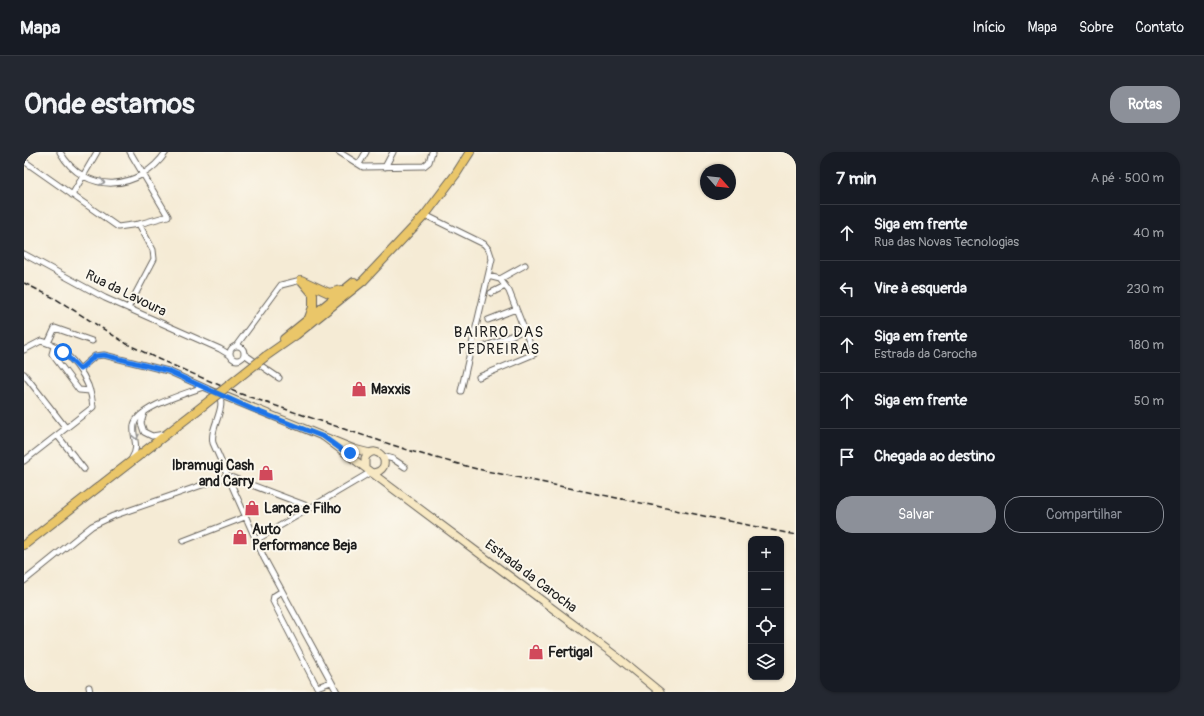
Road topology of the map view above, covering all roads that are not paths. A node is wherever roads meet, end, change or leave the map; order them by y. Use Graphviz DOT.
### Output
graph roads {
  1 [pos="60,152"];
  2 [pos="97,152"];
  3 [pos="130,152"];
  4 [pos="166,152"];
  5 [pos="339,152"];
  6 [pos="366,152"];
  7 [pos="393,152"];
  8 [pos="470,152"];
  9 [pos="432,154"];
  10 [pos="24,161"];
  11 [pos="359,164"];
  12 [pos="385,167"];
  13 [pos="83,175"];
  14 [pos="144,175"];
  15 [pos="72,195"];
  16 [pos="424,215"];
  17 [pos="139,224"];
  18 [pos="24,254"];
  19 [pos="389,254"];
  20 [pos="525,265"];
  21 [pos="488,276"];
  22 [pos="500,279"];
  23 [pos="301,280"];
  24 [pos="350,285"];
  25 [pos="505,286"];
  26 [pos="316,292"];
  27 [pos="491,293"];
  28 [pos="329,306"];
  29 [pos="128,308"];
  30 [pos="516,309"];
  31 [pos="313,318"];
  32 [pos="488,320"];
  33 [pos="525,330"];
  34 [pos="92,341"];
  35 [pos="48,343"];
  36 [pos="54,348"];
  37 [pos="241,349"];
  38 [pos="479,349"];
  39 [pos="24,350"];
  40 [pos="230,352"];
  41 [pos="241,359"];
  42 [pos="250,359"];
  43 [pos="80,369"];
  44 [pos="24,374"];
  45 [pos="479,377"];
  46 [pos="279,378"];
  47 [pos="203,387"];
  48 [pos="90,391"];
  49 [pos="461,391"];
  50 [pos="216,393"];
  51 [pos="145,412"];
  52 [pos="66,428"];
  53 [pos="168,433"];
  54 [pos="57,435"];
  55 [pos="324,437"];
  56 [pos="354,449"];
  57 [pos="370,453"];
  58 [pos="349,455"];
  59 [pos="382,456"];
  60 [pos="24,461"];
  61 [pos="129,463"];
  62 [pos="398,463"];
  63 [pos="383,467"];
  64 [pos="405,467"];
  65 [pos="367,468"];
  66 [pos="84,469"];
  67 [pos="228,476"];
  68 [pos="385,482"];
  69 [pos="310,507"];
  70 [pos="245,517"];
  71 [pos="256,540"];
  72 [pos="183,541"];
  73 [pos="24,545"];
  74 [pos="24,581"];
  75 [pos="282,591"];
  76 [pos="331,682"];
  77 [pos="336,692"];
  78 [pos="660,692"];
  1 -- 13 [label="street"];
  2 -- 13 [label="street"];
  3 -- 14 [label="street"];
  4 -- 14 [label="street"];
  5 -- 11 [label="street"];
  6 -- 11 [label="street"];
  7 -- 12 [label="street"];
  8 -- 16 [label="main road"];
  9 -- 12 [label="street"];
  10 -- 15 [label="street"];
  11 -- 12 [label="street"];
  13 -- 14 [label="street, one-way"];
  13 -- 15 [label="street"];
  14 -- 17 [label="street"];
  15 -- 17 [label="street"];
  16 -- 19 [label="main road"];
  16 -- 21 [label="street"];
  17 -- 29 [label="street"];
  18 -- 29 [label="street, Rua da Lavoura"];
  19 -- 24 [label="main road"];
  19 -- 28 [label="main road"];
  20 -- 22 [label="street"];
  21 -- 22 [label="street"];
  21 -- 49 [label="street"];
  22 -- 25 [label="street"];
  23 -- 26 [label="main road"];
  23 -- 37 [label="street"];
  24 -- 26 [label="main road"];
  24 -- 28 [label="main road"];
  25 -- 27 [label="street"];
  25 -- 30 [label="street"];
  26 -- 28 [label="main road"];
  26 -- 31 [label="main road"];
  28 -- 31 [label="main road"];
  29 -- 40 [label="street, Rua da Lavoura"];
  30 -- 32 [label="street"];
  30 -- 33 [label="street"];
  31 -- 53 [label="main road, bridge"];
  33 -- 38 [label="street"];
  33 -- 45 [label="street"];
  34 -- 35 [label="street"];
  35 -- 36 [label="street"];
  35 -- 39 [label="street"];
  36 -- 43 [label="street"];
  36 -- 48 [label="street"];
  37 -- 40 [label="street"];
  37 -- 41 [label="street"];
  37 -- 42 [label="street"];
  40 -- 41 [label="street"];
  41 -- 42 [label="street"];
  42 -- 46 [label="street"];
  43 -- 47 [label="street"];
  43 -- 48 [label="street"];
  44 -- 52 [label="street"];
  47 -- 50 [label="street"];
  47 -- 51 [label="street"];
  48 -- 52 [label="street"];
  50 -- 55 [label="street"];
  50 -- 67 [label="street"];
  51 -- 53 [label="street"];
  51 -- 61 [label="street, one-way"];
  52 -- 54 [label="street"];
  53 -- 61 [label="main road"];
  54 -- 60 [label="street"];
  54 -- 66 [label="street"];
  55 -- 56 [label="street"];
  55 -- 58 [label="street, Estrada da Carocha"];
  56 -- 57 [label="street"];
  56 -- 58 [label="street"];
  56 -- 65 [label="street"];
  57 -- 59 [label="street"];
  57 -- 65 [label="street"];
  58 -- 65 [label="street, Estrada da Carocha"];
  59 -- 62 [label="street"];
  59 -- 63 [label="street"];
  61 -- 73 [label="main road"];
  62 -- 63 [label="street"];
  62 -- 64 [label="street"];
  63 -- 65 [label="street"];
  63 -- 68 [label="street"];
  65 -- 68 [label="street, Estrada da Carocha"];
  65 -- 69 [label="street"];
  67 -- 69 [label="street"];
  67 -- 70 [label="street"];
  67 -- 74 [label="street"];
  68 -- 78 [label="street, Estrada da Carocha"];
  69 -- 71 [label="street"];
  70 -- 71 [label="street"];
  70 -- 72 [label="street"];
  71 -- 75 [label="street"];
  75 -- 76 [label="street"];
  75 -- 76 [label="street"];
  76 -- 77 [label="street"];
}
